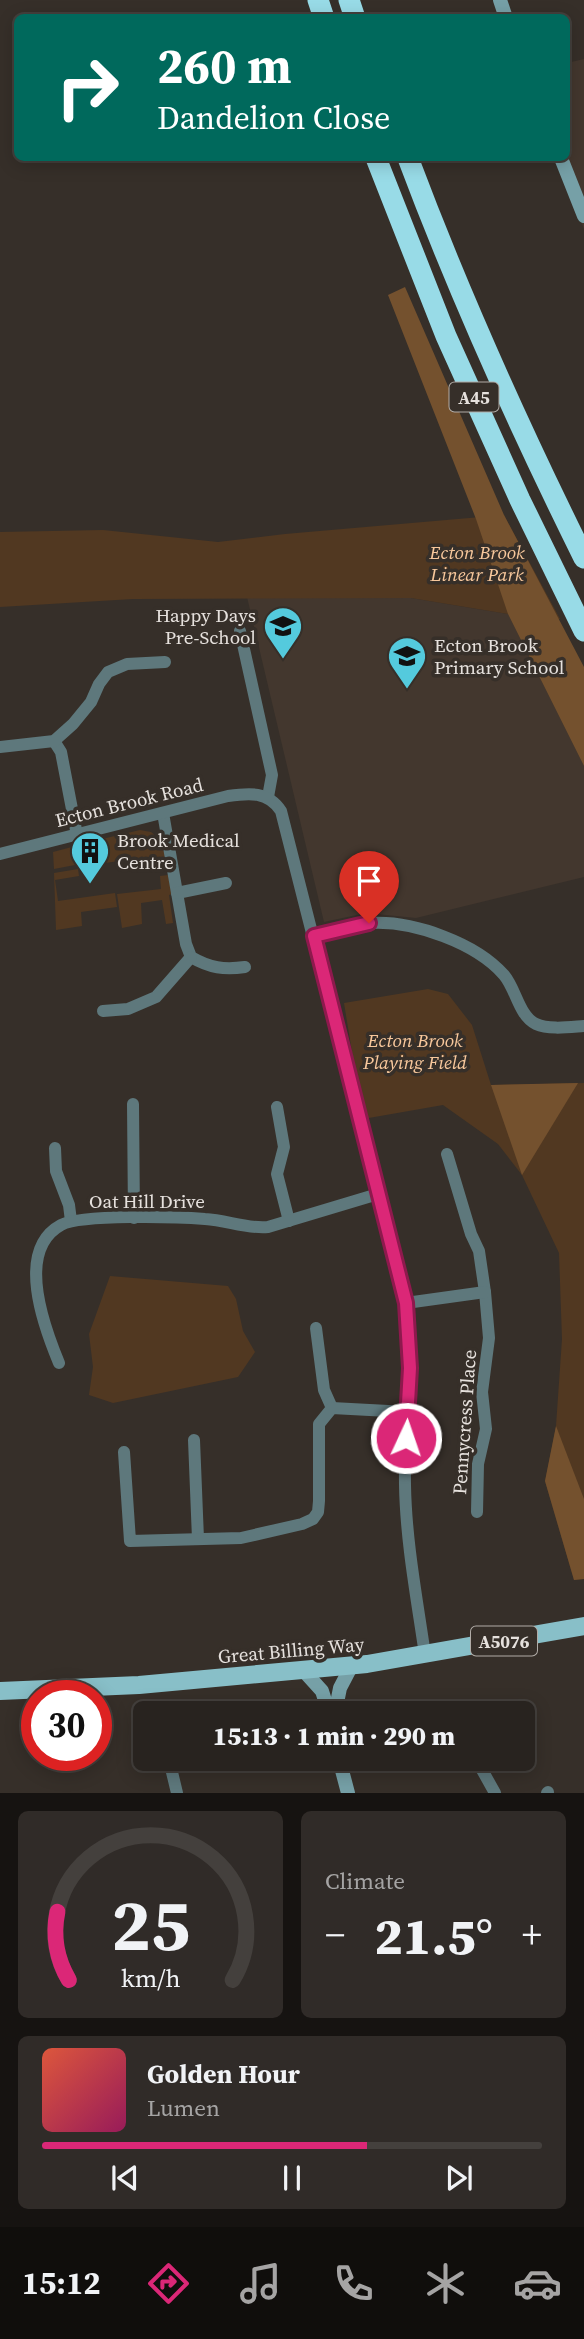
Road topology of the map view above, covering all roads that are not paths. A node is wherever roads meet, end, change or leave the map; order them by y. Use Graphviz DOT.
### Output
graph roads {
  1 [pos="377,161"];
  2 [pos="409,161"];
  3 [pos="562,161"];
  4 [pos="584,216"];
  5 [pos="584,558"];
  6 [pos="240,631"];
  7 [pos="584,631"];
  8 [pos="165,662"];
  9 [pos="54,741"];
  10 [pos="0,747"];
  11 [pos="268,797"];
  12 [pos="163,813"];
  13 [pos="77,835"];
  14 [pos="0,854"];
  15 [pos="226,883"];
  16 [pos="177,893"];
  17 [pos="314,936"];
  18 [pos="191,957"];
  19 [pos="245,967"];
  20 [pos="103,1011"];
  21 [pos="584,1026"];
  22 [pos="133,1104"];
  23 [pos="277,1107"];
  24 [pos="55,1148"];
  25 [pos="447,1154"];
  26 [pos="378,1194"];
  27 [pos="134,1218"];
  28 [pos="71,1221"];
  29 [pos="289,1221"];
  30 [pos="485,1292"];
  31 [pos="406,1303"];
  32 [pos="316,1328"];
  33 [pos="59,1363"];
  34 [pos="332,1408"];
  35 [pos="407,1412"];
  36 [pos="194,1440"];
  37 [pos="124,1452"];
  38 [pos="477,1512"];
  39 [pos="198,1539"];
  40 [pos="584,1626"];
  41 [pos="425,1655"];
  42 [pos="352,1665"];
  43 [pos="303,1670"];
  44 [pos="0,1691"];
  45 [pos="325,1701"];
  46 [pos="337,1701"];
  47 [pos="172,1771"];
  48 [pos="342,1771"];
  49 [pos="483,1771"];
  50 [pos="177,1793"];
  51 [pos="348,1793"];
  52 [pos="495,1793"];
  1 -- 7 [label="highway, A45"];
  2 -- 5 [label="highway, A45"];
  3 -- 4 [label="street"];
  6 -- 11 [label="street"];
  8 -- 9 [label="street"];
  9 -- 10 [label="street"];
  9 -- 13 [label="street"];
  11 -- 12 [label="street, Ecton Brook Road"];
  11 -- 17 [label="street"];
  12 -- 13 [label="street, Ecton Brook Road"];
  12 -- 16 [label="street"];
  13 -- 14 [label="street, Ecton Brook Road"];
  15 -- 16 [label="street"];
  16 -- 18 [label="street"];
  17 -- 21 [label="street"];
  17 -- 26 [label="street"];
  18 -- 19 [label="street"];
  18 -- 20 [label="street"];
  22 -- 27 [label="street"];
  23 -- 29 [label="street"];
  24 -- 28 [label="street"];
  25 -- 30 [label="street, Pennycress Place"];
  26 -- 29 [label="street, Oat Hill Drive"];
  26 -- 31 [label="street"];
  27 -- 28 [label="street, Oat Hill Drive"];
  27 -- 29 [label="street, Oat Hill Drive"];
  28 -- 33 [label="street, Oat Hill Drive"];
  30 -- 31 [label="street"];
  30 -- 38 [label="street, Pennycress Place"];
  31 -- 35 [label="street"];
  32 -- 34 [label="street"];
  34 -- 35 [label="street"];
  34 -- 39 [label="street"];
  35 -- 41 [label="street"];
  36 -- 39 [label="street"];
  37 -- 39 [label="street"];
  40 -- 41 [label="main road, Great Billing Way / A5076"];
  41 -- 42 [label="main road, Great Billing Way / A5076"];
  42 -- 43 [label="main road, Great Billing Way / A5076"];
  42 -- 46 [label="street"];
  43 -- 44 [label="main road, Great Billing Way / A5076"];
  43 -- 45 [label="street"];
  47 -- 50 [label="street"];
  48 -- 51 [label="street"];
  49 -- 52 [label="street"];
}
